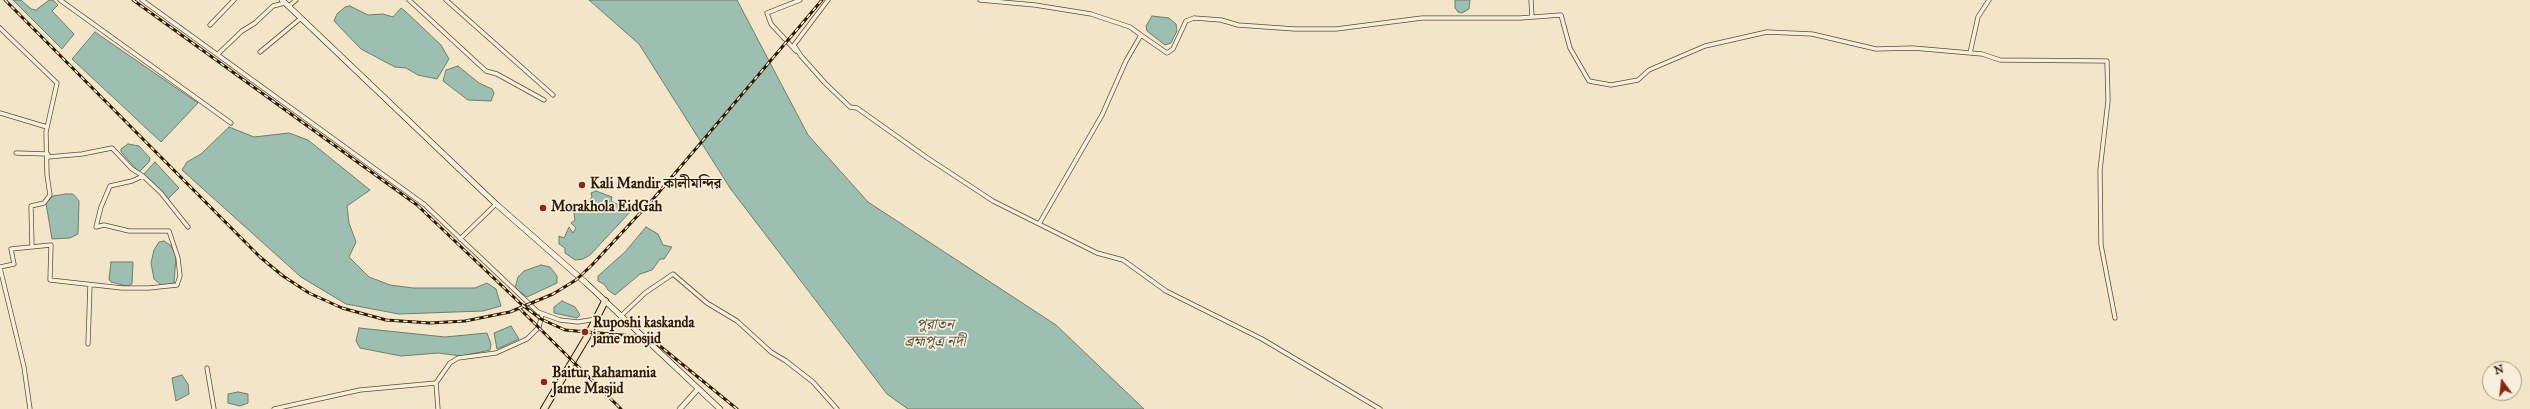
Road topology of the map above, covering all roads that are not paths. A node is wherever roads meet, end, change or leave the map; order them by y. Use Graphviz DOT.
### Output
graph roads {
  1 [pos="60,0"];
  2 [pos="142,0"];
  3 [pos="234,0"];
  4 [pos="296,0"];
  5 [pos="409,0"];
  6 [pos="446,0"];
  7 [pos="800,0"];
  8 [pos="828,0"];
  9 [pos="980,0"];
  10 [pos="1531,0"];
  11 [pos="1989,0"];
  12 [pos="286,3"];
  13 [pos="1532,17"];
  14 [pos="301,18"];
  15 [pos="210,25"];
  16 [pos="0,28"];
  17 [pos="1141,35"];
  18 [pos="260,52"];
  19 [pos="1970,53"];
  20 [pos="218,54"];
  21 [pos="801,56"];
  22 [pos="553,95"];
  23 [pos="544,100"];
  24 [pos="0,113"];
  25 [pos="230,123"];
  26 [pos="48,127"];
  27 [pos="16,153"];
  28 [pos="48,155"];
  29 [pos="143,176"];
  30 [pos="496,204"];
  31 [pos="1039,224"];
  32 [pos="188,227"];
  33 [pos="460,239"];
  34 [pos="32,246"];
  35 [pos="0,268"];
  36 [pos="90,285"];
  37 [pos="605,301"];
  38 [pos="542,314"];
  39 [pos="622,316"];
  40 [pos="2115,318"];
  41 [pos="596,319"];
  42 [pos="88,344"];
  43 [pos="207,368"];
  44 [pos="436,383"];
  45 [pos="698,389"];
  46 [pos="285,408"];
  47 [pos="30,409"];
  48 [pos="214,409"];
  49 [pos="274,409"];
  50 [pos="438,409"];
  51 [pos="544,409"];
  52 [pos="680,409"];
  53 [pos="720,409"];
  54 [pos="837,409"];
  55 [pos="1380,409"];
  1 -- 25 [label="street"];
  2 -- 20 [label="street"];
  3 -- 15 [label="street"];
  4 -- 12 [label="street"];
  5 -- 23 [label="street"];
  6 -- 22 [label="street"];
  7 -- 21 [label="street"];
  8 -- 21 [label="street"];
  9 -- 17 [label="street"];
  10 -- 13 [label="street"];
  11 -- 19 [label="street"];
  12 -- 14 [label="main road"];
  12 -- 20 [label="street"];
  13 -- 17 [label="street"];
  13 -- 19 [label="street"];
  14 -- 18 [label="street"];
  14 -- 30 [label="main road"];
  16 -- 26 [label="street"];
  17 -- 31 [label="street"];
  19 -- 40 [label="street"];
  20 -- 33 [label="street"];
  21 -- 31 [label="street"];
  24 -- 26 [label="street"];
  26 -- 28 [label="street"];
  27 -- 28 [label="street"];
  28 -- 29 [label="street"];
  28 -- 34 [label="street"];
  29 -- 32 [label="street"];
  29 -- 36 [label="street"];
  30 -- 33 [label="street"];
  30 -- 37 [label="main road"];
  31 -- 55 [label="street"];
  33 -- 38 [label="street"];
  34 -- 35 [label="street"];
  34 -- 36 [label="street"];
  35 -- 47 [label="street"];
  36 -- 42 [label="street"];
  37 -- 39 [label="main road"];
  37 -- 41 [label="highway"];
  38 -- 41 [label="street"];
  38 -- 44 [label="street"];
  39 -- 45 [label="main road"];
  39 -- 54 [label="street"];
  41 -- 51 [label="highway"];
  43 -- 48 [label="street"];
  44 -- 46 [label="street"];
  44 -- 50 [label="street"];
  45 -- 52 [label="street"];
  45 -- 53 [label="main road"];
  46 -- 49 [label="street"];
}
